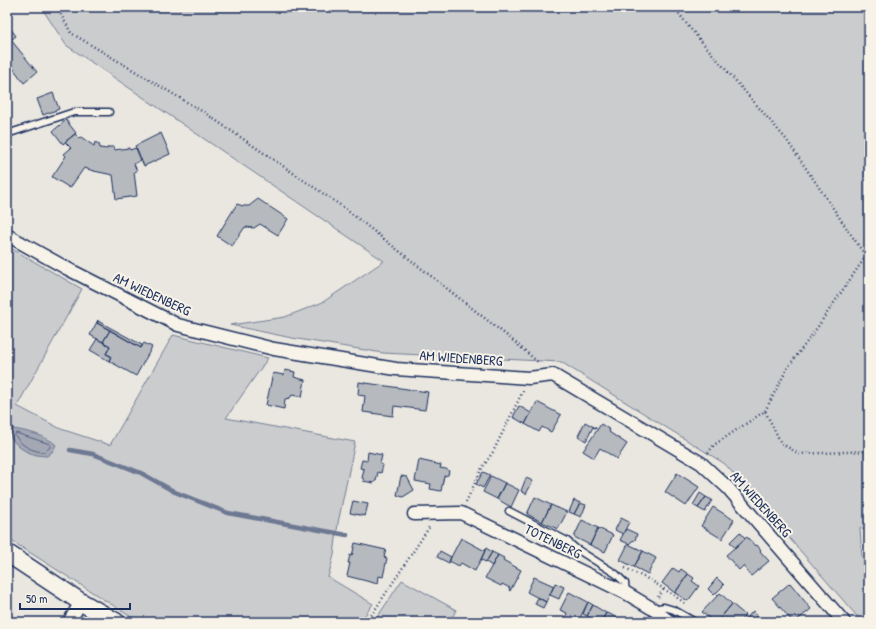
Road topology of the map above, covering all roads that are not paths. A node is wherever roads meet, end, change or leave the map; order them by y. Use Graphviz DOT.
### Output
graph roads {
  1 [pos="109,112"];
  2 [pos="7,134"];
  3 [pos="7,235"];
  4 [pos="509,511"];
  5 [pos="414,514"];
  6 [pos="7,553"];
  7 [pos="626,592"];
  8 [pos="81,602"];
  9 [pos="653,609"];
  10 [pos="69,622"];
  11 [pos="116,622"];
  12 [pos="670,622"];
  13 [pos="695,622"];
  14 [pos="844,622"];
  1 -- 2 [label="lane"];
  3 -- 14 [label="street, AM WIEDENBERG"];
  4 -- 7 [label="lane"];
  5 -- 7 [label="street, TOTENBERG"];
  6 -- 8 [label="main road"];
  7 -- 9 [label="street, TOTENBERG"];
  8 -- 10 [label="street"];
  8 -- 11 [label="main road"];
  9 -- 12 [label="street, TOTENBERG"];
  9 -- 13 [label="lane"];
}
